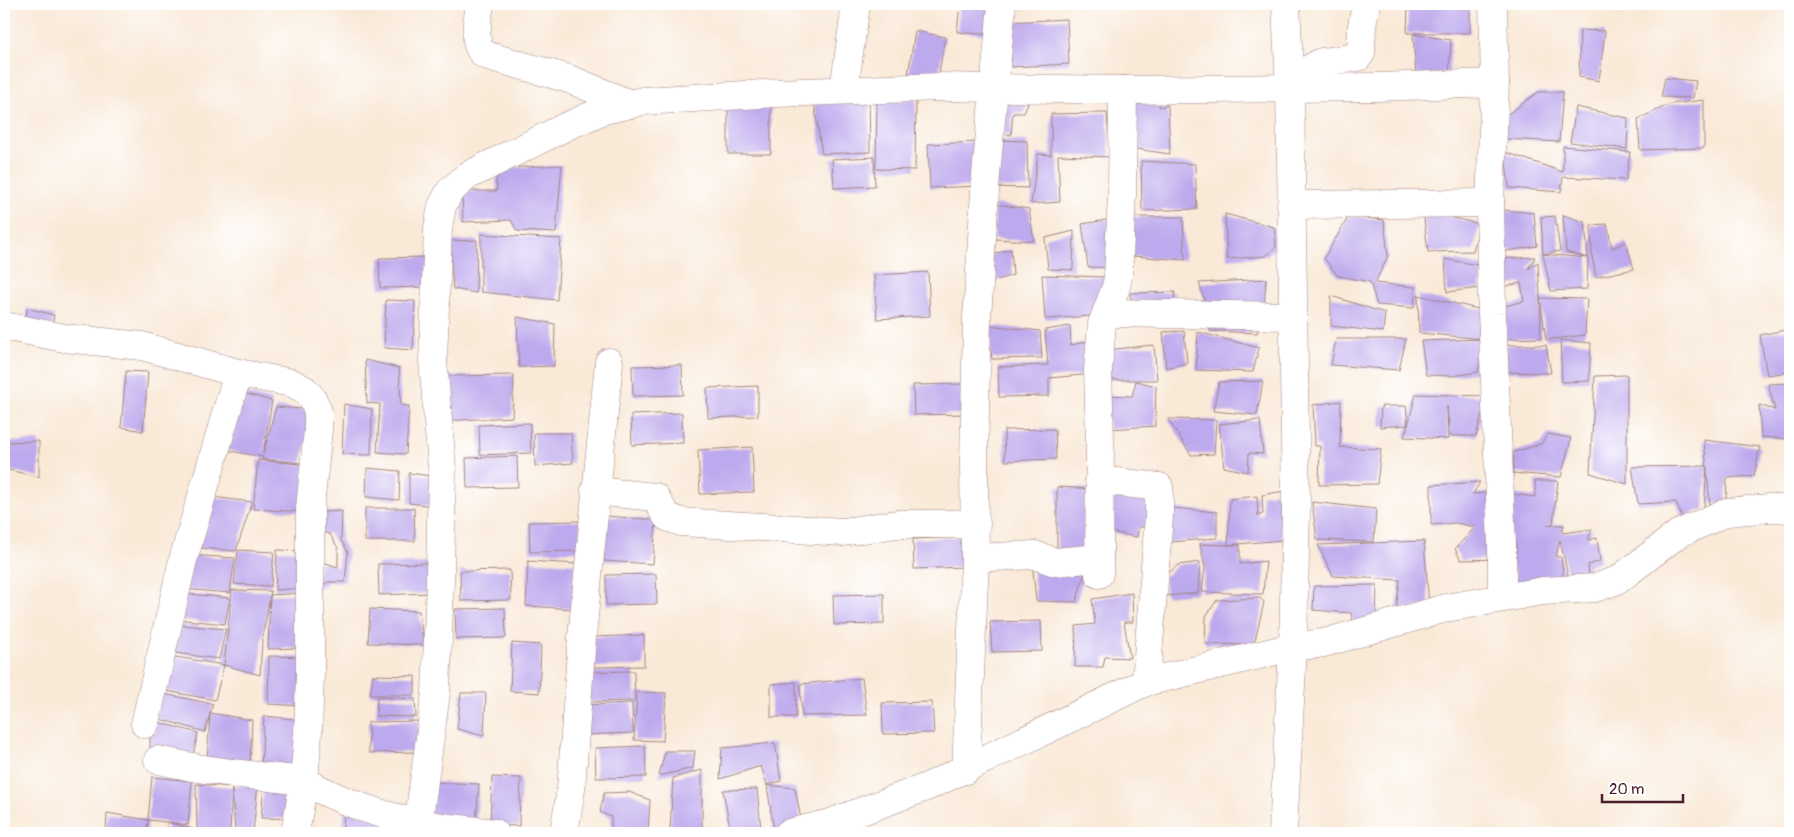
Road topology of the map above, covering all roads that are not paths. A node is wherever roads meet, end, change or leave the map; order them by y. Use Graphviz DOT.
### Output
graph roads {
  1 [pos="480,4"];
  2 [pos="856,4"];
  3 [pos="1002,4"];
  4 [pos="1286,4"];
  5 [pos="1366,4"];
  6 [pos="1493,4"];
  7 [pos="1495,83"];
  8 [pos="994,88"];
  9 [pos="1298,88"];
  10 [pos="844,90"];
  11 [pos="1123,90"];
  12 [pos="630,104"];
  13 [pos="1490,203"];
  14 [pos="1291,205"];
  15 [pos="1106,313"];
  16 [pos="1294,316"];
  17 [pos="4,326"];
  18 [pos="609,362"];
  19 [pos="238,373"];
  20 [pos="1099,480"];
  21 [pos="595,491"];
  22 [pos="1790,509"];
  23 [pos="976,524"];
  24 [pos="975,558"];
  25 [pos="1502,598"];
  26 [pos="1293,647"];
  27 [pos="1146,682"];
  28 [pos="145,724"];
  29 [pos="158,760"];
  30 [pos="966,770"];
  31 [pos="304,781"];
  32 [pos="418,828"];
  33 [pos="295,833"];
  34 [pos="495,833"];
  35 [pos="564,833"];
  36 [pos="789,833"];
  37 [pos="1283,833"];
  1 -- 12 [label="street"];
  2 -- 10 [label="street"];
  3 -- 8 [label="street"];
  4 -- 9 [label="street"];
  5 -- 9 [label="street"];
  6 -- 7 [label="street"];
  7 -- 9 [label="street"];
  7 -- 13 [label="street"];
  8 -- 10 [label="street"];
  8 -- 11 [label="street"];
  8 -- 23 [label="street"];
  9 -- 11 [label="street"];
  9 -- 14 [label="street"];
  10 -- 12 [label="street"];
  11 -- 15 [label="street"];
  12 -- 32 [label="street"];
  13 -- 14 [label="street"];
  13 -- 25 [label="street"];
  14 -- 16 [label="street"];
  15 -- 16 [label="street"];
  15 -- 20 [label="street"];
  16 -- 26 [label="street"];
  17 -- 19 [label="street"];
  18 -- 21 [label="street"];
  19 -- 28 [label="street"];
  19 -- 31 [label="street"];
  20 -- 24 [label="street"];
  20 -- 27 [label="street"];
  21 -- 23 [label="street"];
  21 -- 35 [label="street"];
  22 -- 25 [label="street"];
  23 -- 24 [label="street"];
  24 -- 30 [label="street"];
  25 -- 26 [label="street"];
  26 -- 27 [label="street"];
  26 -- 37 [label="street"];
  27 -- 30 [label="street"];
  29 -- 31 [label="street"];
  30 -- 36 [label="street"];
  31 -- 32 [label="street"];
  31 -- 33 [label="street"];
  32 -- 34 [label="street"];
}
